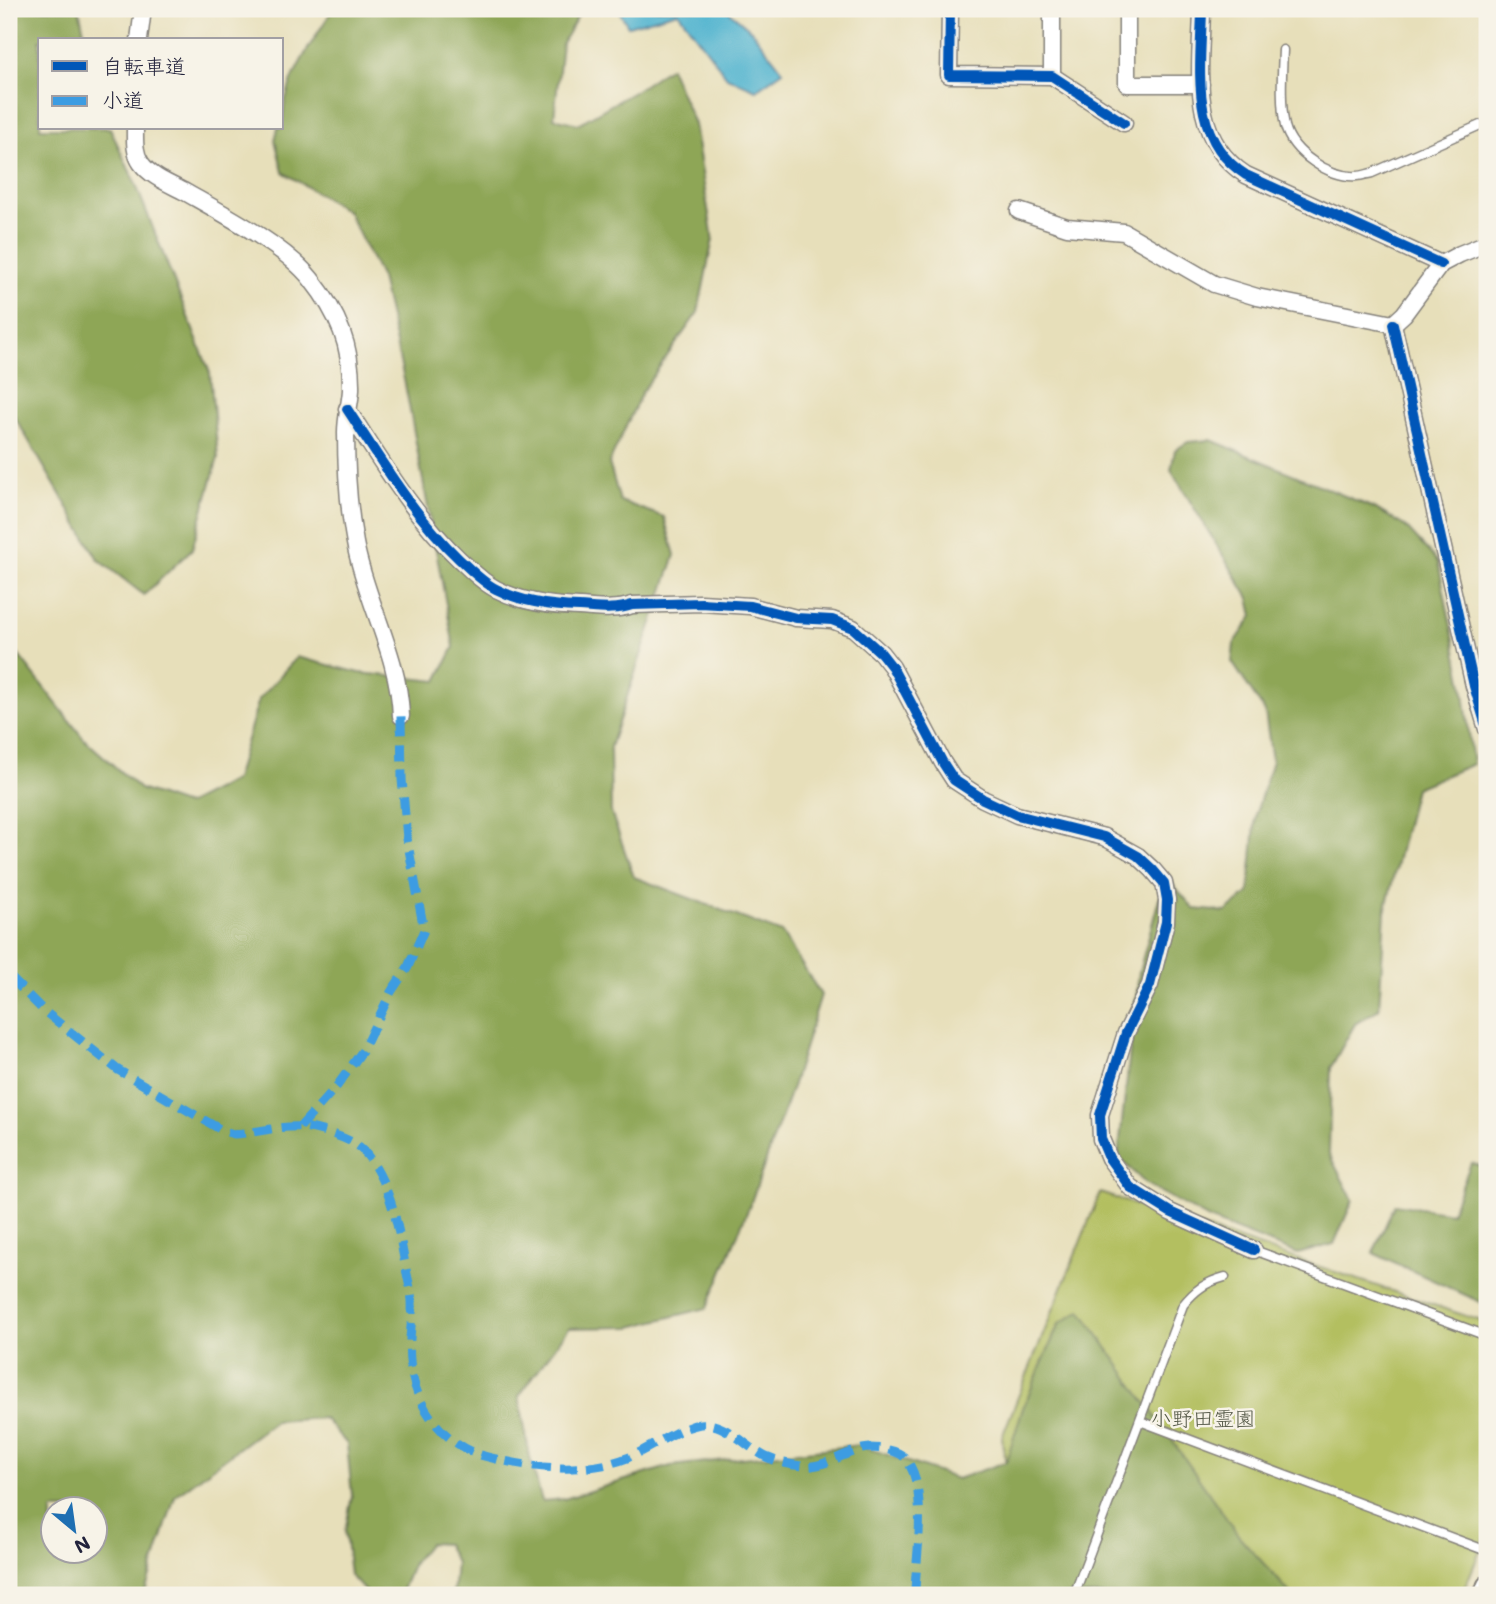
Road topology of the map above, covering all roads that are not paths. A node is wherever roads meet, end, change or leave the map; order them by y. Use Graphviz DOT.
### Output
graph roads {
  1 [pos="142,9"];
  2 [pos="950,9"];
  3 [pos="1052,9"];
  4 [pos="1127,9"];
  5 [pos="1202,9"];
  6 [pos="139,38"];
  7 [pos="1283,50"];
  8 [pos="1052,76"];
  9 [pos="1201,84"];
  10 [pos="1487,122"];
  11 [pos="1124,123"];
  12 [pos="135,130"];
  13 [pos="1019,211"];
  14 [pos="1487,243"];
  15 [pos="1441,264"];
  16 [pos="1393,324"];
  17 [pos="347,409"];
  18 [pos="401,716"];
  19 [pos="1487,729"];
  20 [pos="1254,1250"];
  21 [pos="1225,1277"];
  22 [pos="1487,1336"];
  23 [pos="1140,1421"];
  24 [pos="1487,1551"];
  25 [pos="1487,1586"];
  26 [pos="1074,1595"];
  27 [pos="1484,1595"];
  1 -- 6 [label="street"];
  2 -- 8 [label="street"];
  3 -- 8 [label="street"];
  4 -- 9 [label="street"];
  5 -- 9 [label="street"];
  7 -- 10 [label="lane"];
  8 -- 11 [label="street"];
  9 -- 15 [label="street"];
  12 -- 17 [label="street"];
  13 -- 16 [label="street"];
  14 -- 15 [label="street"];
  15 -- 16 [label="street"];
  16 -- 19 [label="street"];
  17 -- 18 [label="street"];
  17 -- 20 [label="street"];
  20 -- 22 [label="lane"];
  21 -- 23 [label="lane"];
  23 -- 24 [label="lane"];
  23 -- 26 [label="lane"];
  25 -- 27 [label="street"];
}
